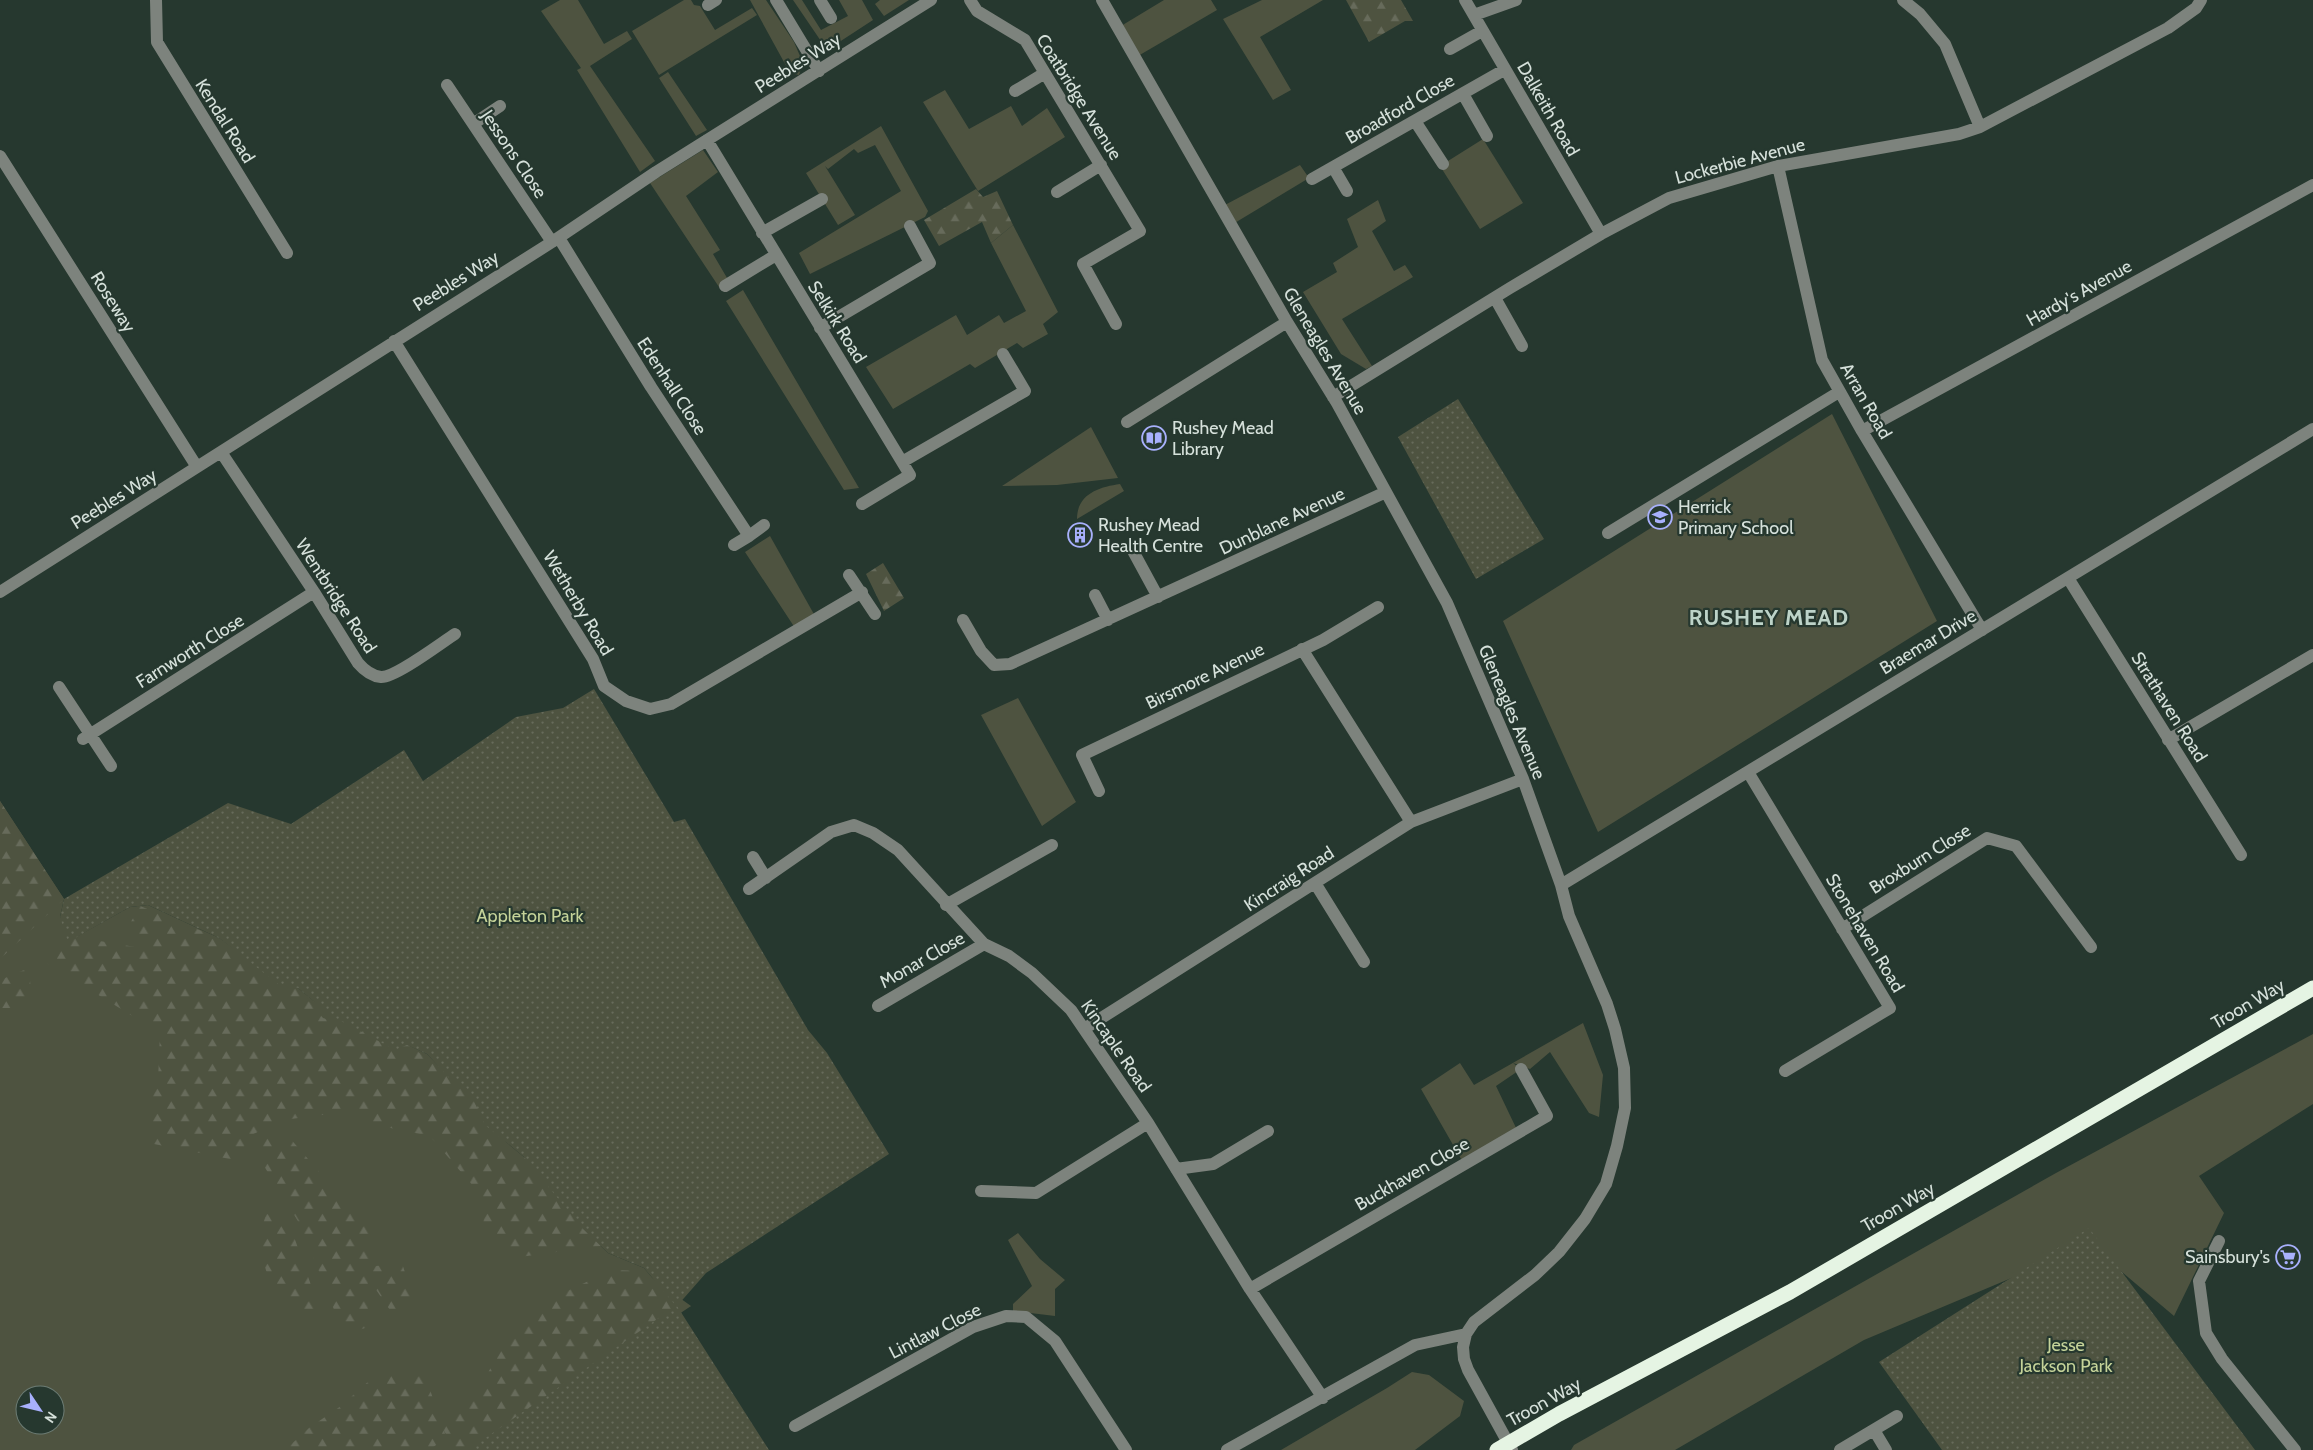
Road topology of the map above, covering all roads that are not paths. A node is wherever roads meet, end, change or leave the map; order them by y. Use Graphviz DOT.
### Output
graph roads {
  1 [pos="156,0"];
  2 [pos="776,0"];
  3 [pos="820,0"];
  4 [pos="931,0"];
  5 [pos="970,0"];
  6 [pos="1102,0"];
  7 [pos="1465,0"];
  8 [pos="1516,0"];
  9 [pos="1903,0"];
  10 [pos="2201,0"];
  11 [pos="1474,15"];
  12 [pos="831,18"];
  13 [pos="1482,31"];
  14 [pos="1450,50"];
  15 [pos="1504,70"];
  16 [pos="819,71"];
  17 [pos="1045,73"];
  18 [pos="447,86"];
  19 [pos="1015,91"];
  20 [pos="1463,94"];
  21 [pos="500,106"];
  22 [pos="1415,121"];
  23 [pos="473,124"];
  24 [pos="1980,127"];
  25 [pos="1487,136"];
  26 [pos="707,140"];
  27 [pos="0,156"];
  28 [pos="1443,164"];
  29 [pos="1101,166"];
  30 [pos="1778,166"];
  31 [pos="1333,167"];
  32 [pos="1312,179"];
  33 [pos="2313,185"];
  34 [pos="1347,191"];
  35 [pos="1057,192"];
  36 [pos="822,199"];
  37 [pos="910,226"];
  38 [pos="762,233"];
  39 [pos="1602,234"];
  40 [pos="555,240"];
  41 [pos="286,253"];
  42 [pos="776,255"];
  43 [pos="725,286"];
  44 [pos="1495,298"];
  45 [pos="1287,322"];
  46 [pos="1116,324"];
  47 [pos="820,328"];
  48 [pos="394,341"];
  49 [pos="1522,346"];
  50 [pos="1003,354"];
  51 [pos="1839,392"];
  52 [pos="1333,397"];
  53 [pos="1128,422"];
  54 [pos="2313,429"];
  55 [pos="1862,431"];
  56 [pos="221,452"];
  57 [pos="902,462"];
  58 [pos="197,467"];
  59 [pos="1386,492"];
  60 [pos="862,504"];
  61 [pos="764,525"];
  62 [pos="1608,533"];
  63 [pos="749,536"];
  64 [pos="734,545"];
  65 [pos="1133,551"];
  66 [pos="849,575"];
  67 [pos="2068,578"];
  68 [pos="0,592"];
  69 [pos="314,592"];
  70 [pos="862,592"];
  71 [pos="1095,596"];
  72 [pos="1158,598"];
  73 [pos="1378,607"];
  74 [pos="875,614"];
  75 [pos="962,620"];
  76 [pos="1108,620"];
  77 [pos="1982,630"];
  78 [pos="455,634"];
  79 [pos="1302,649"];
  80 [pos="2313,655"];
  81 [pos="59,687"];
  82 [pos="87,737"];
  83 [pos="2168,740"];
  84 [pos="111,766"];
  85 [pos="1748,772"];
  86 [pos="1523,779"];
  87 [pos="1099,791"];
  88 [pos="1411,822"];
  89 [pos="1052,845"];
  90 [pos="2241,855"];
  91 [pos="753,857"];
  92 [pos="766,878"];
  93 [pos="1315,883"];
  94 [pos="1561,885"];
  95 [pos="749,889"];
  96 [pos="946,905"];
  97 [pos="1842,929"];
  98 [pos="984,944"];
  99 [pos="2091,947"];
  100 [pos="1364,962"];
  101 [pos="2313,988"];
  102 [pos="878,1006"];
  103 [pos="1084,1029"];
  104 [pos="1521,1069"];
  105 [pos="1785,1071"];
  106 [pos="1148,1123"];
  107 [pos="1268,1131"];
  108 [pos="1176,1169"];
  109 [pos="981,1191"];
  110 [pos="2219,1241"];
  111 [pos="1250,1289"];
  112 [pos="1466,1334"];
  113 [pos="1323,1398"];
  114 [pos="1897,1416"];
  115 [pos="796,1426"];
  116 [pos="1874,1430"];
  117 [pos="1506,1448"];
  118 [pos="1126,1450"];
  119 [pos="1227,1450"];
  120 [pos="1840,1450"];
  121 [pos="1886,1450"];
  122 [pos="2294,1450"];
  1 -- 41 [label="street, Kendal Road"];
  2 -- 16 [label="street"];
  3 -- 12 [label="street"];
  4 -- 16 [label="street, Peebles Way"];
  5 -- 17 [label="street, Coatbridge Avenue"];
  6 -- 45 [label="street, Gleneagles Avenue"];
  7 -- 11 [label="street, Dalkeith Road"];
  8 -- 11 [label="street"];
  9 -- 24 [label="street"];
  10 -- 24 [label="street, Lockerbie Avenue"];
  11 -- 13 [label="street, Dalkeith Road"];
  13 -- 14 [label="street"];
  13 -- 15 [label="street, Dalkeith Road"];
  15 -- 20 [label="street, Broadford Close"];
  15 -- 39 [label="street, Dalkeith Road"];
  16 -- 26 [label="street, Peebles Way"];
  17 -- 19 [label="street"];
  17 -- 29 [label="street, Coatbridge Avenue"];
  18 -- 23 [label="street, Jessons Close"];
  20 -- 22 [label="street, Broadford Close"];
  20 -- 25 [label="street"];
  21 -- 23 [label="street"];
  22 -- 28 [label="street"];
  22 -- 31 [label="street, Broadford Close"];
  23 -- 40 [label="street, Jessons Close"];
  24 -- 30 [label="street, Lockerbie Avenue"];
  26 -- 38 [label="street, Selkirk Road"];
  26 -- 40 [label="street, Peebles Way"];
  27 -- 58 [label="street, Roseway"];
  29 -- 35 [label="street"];
  29 -- 46 [label="street, Coatbridge Avenue"];
  30 -- 39 [label="street, Lockerbie Avenue"];
  30 -- 51 [label="street, Arran Road"];
  31 -- 32 [label="street, Broadford Close"];
  31 -- 34 [label="street"];
  33 -- 55 [label="street, Hardy's Avenue"];
  36 -- 38 [label="street"];
  37 -- 47 [label="street"];
  38 -- 42 [label="street, Selkirk Road"];
  39 -- 44 [label="street, Lockerbie Avenue"];
  40 -- 48 [label="street, Peebles Way"];
  40 -- 63 [label="street, Edenhall Close"];
  42 -- 43 [label="street"];
  42 -- 47 [label="street, Selkirk Road"];
  44 -- 49 [label="street"];
  44 -- 52 [label="street, Lockerbie Avenue"];
  45 -- 52 [label="street, Gleneagles Avenue"];
  45 -- 53 [label="street"];
  47 -- 57 [label="street, Selkirk Road"];
  48 -- 56 [label="street, Peebles Way"];
  48 -- 70 [label="street, Wetherby Road"];
  50 -- 57 [label="street"];
  51 -- 55 [label="street, Arran Road"];
  51 -- 62 [label="street"];
  52 -- 59 [label="street, Gleneagles Avenue"];
  54 -- 67 [label="street, Braemar Drive"];
  55 -- 77 [label="street, Arran Road"];
  56 -- 58 [label="street, Peebles Way"];
  56 -- 69 [label="street, Wentbridge Road"];
  57 -- 60 [label="street"];
  58 -- 68 [label="street, Peebles Way"];
  59 -- 72 [label="street, Dunblane Avenue"];
  59 -- 86 [label="street, Gleneagles Avenue"];
  61 -- 63 [label="street"];
  63 -- 64 [label="street"];
  65 -- 72 [label="street"];
  66 -- 70 [label="street"];
  67 -- 77 [label="street, Braemar Drive"];
  67 -- 83 [label="street, Strathaven Road"];
  69 -- 78 [label="street, Wentbridge Road"];
  69 -- 82 [label="street, Farnworth Close"];
  70 -- 74 [label="street"];
  71 -- 76 [label="street"];
  72 -- 76 [label="street, Dunblane Avenue"];
  73 -- 79 [label="street, Birsmore Avenue"];
  75 -- 76 [label="street, Dunblane Avenue"];
  77 -- 85 [label="street, Braemar Drive"];
  79 -- 87 [label="street, Birsmore Avenue"];
  79 -- 88 [label="street"];
  80 -- 83 [label="street"];
  81 -- 82 [label="street"];
  82 -- 84 [label="street"];
  83 -- 90 [label="street, Strathaven Road"];
  85 -- 94 [label="street, Braemar Drive"];
  85 -- 97 [label="street, Stonehaven Road"];
  86 -- 88 [label="street, Kincraig Road"];
  86 -- 94 [label="street, Gleneagles Avenue"];
  88 -- 93 [label="street, Kincraig Road"];
  89 -- 96 [label="street"];
  91 -- 92 [label="street"];
  92 -- 95 [label="street, Kincaple Road"];
  92 -- 96 [label="street, Kincaple Road"];
  93 -- 100 [label="street"];
  93 -- 103 [label="street, Kincraig Road"];
  94 -- 112 [label="street, Gleneagles Avenue"];
  96 -- 98 [label="street, Kincaple Road"];
  97 -- 99 [label="street, Broxburn Close"];
  97 -- 105 [label="street, Stonehaven Road"];
  98 -- 102 [label="street, Monar Close"];
  98 -- 103 [label="street, Kincaple Road"];
  101 -- 117 [label="highway, Troon Way"];
  103 -- 106 [label="street, Kincaple Road"];
  104 -- 111 [label="street, Buckhaven Close"];
  106 -- 108 [label="street, Kincaple Road"];
  106 -- 109 [label="street"];
  107 -- 108 [label="street"];
  108 -- 111 [label="street, Kincaple Road"];
  110 -- 122 [label="street"];
  111 -- 113 [label="street, Kincaple Road"];
  112 -- 113 [label="street"];
  112 -- 117 [label="street"];
  113 -- 119 [label="street"];
  114 -- 116 [label="street"];
  115 -- 118 [label="street, Lintlaw Close"];
  116 -- 120 [label="street"];
  116 -- 121 [label="street"];
}
